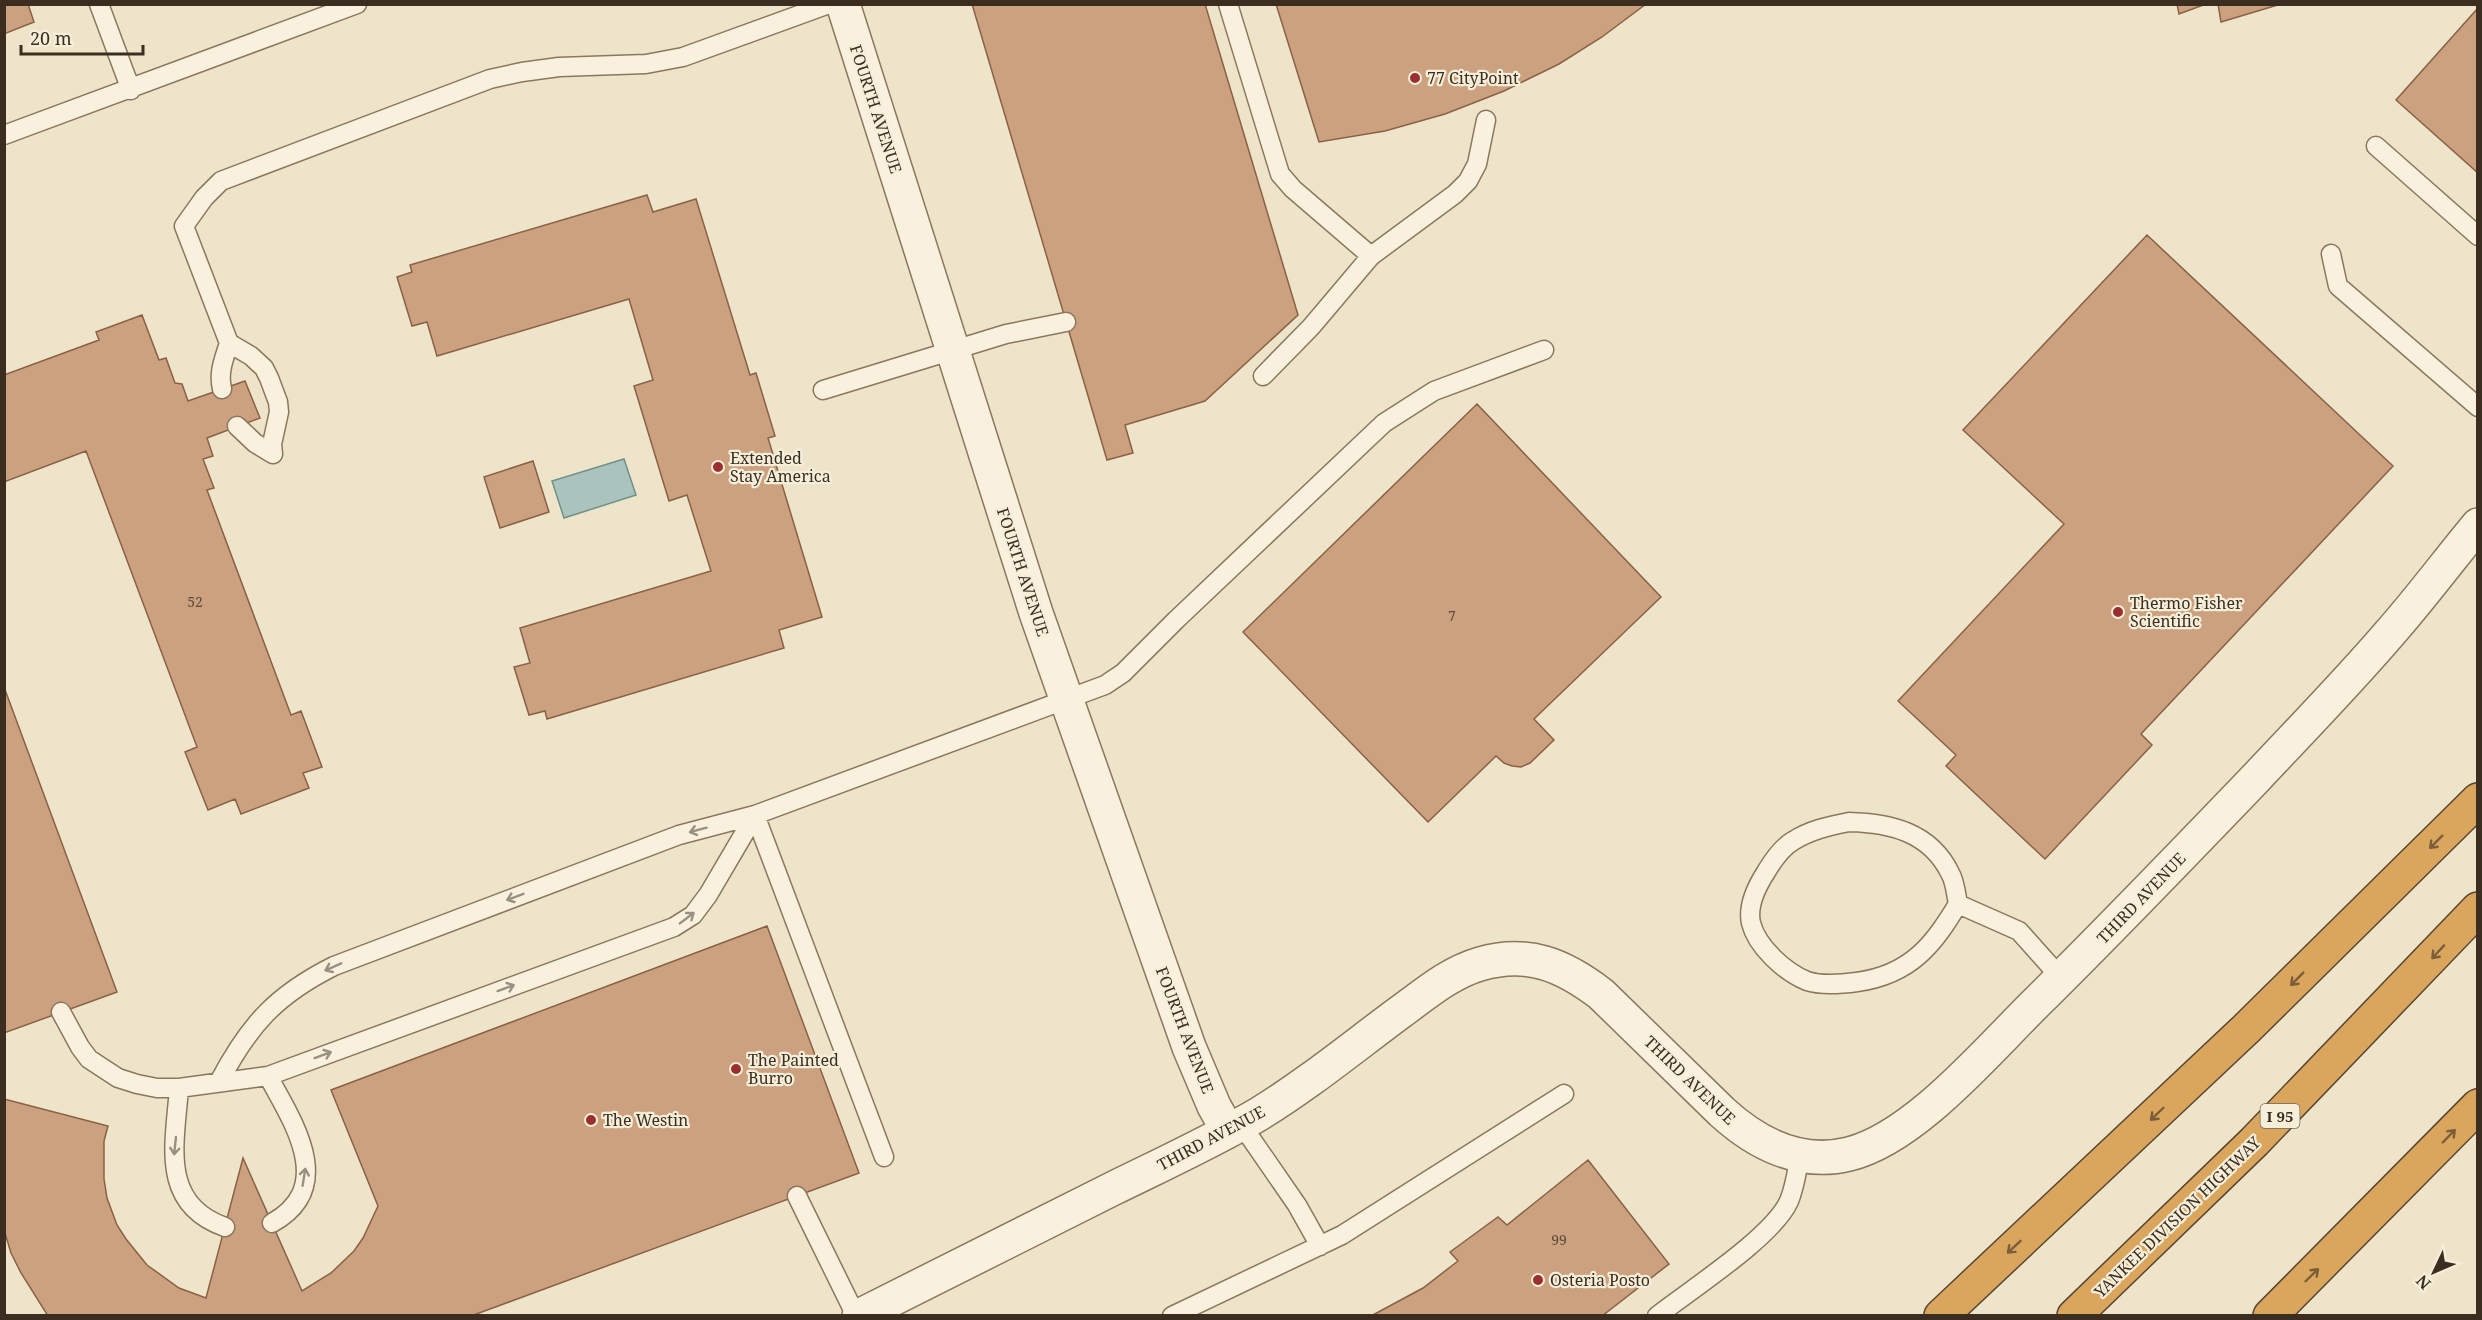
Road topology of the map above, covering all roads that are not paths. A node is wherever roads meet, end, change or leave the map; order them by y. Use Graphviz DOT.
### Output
graph roads {
  1 [pos="99,4"];
  2 [pos="357,4"];
  3 [pos="829,4"];
  4 [pos="843,4"];
  5 [pos="1228,4"];
  6 [pos="131,90"];
  7 [pos="1486,120"];
  8 [pos="4,135"];
  9 [pos="2376,146"];
  10 [pos="2478,236"];
  11 [pos="2331,254"];
  12 [pos="1371,256"];
  13 [pos="1066,322"];
  14 [pos="229,343"];
  15 [pos="1544,350"];
  16 [pos="953,351"];
  17 [pos="1263,376"];
  18 [pos="222,389"];
  19 [pos="824,390"];
  20 [pos="2478,407"];
  21 [pos="237,426"];
  22 [pos="2478,525"];
  23 [pos="1065,698"];
  24 [pos="2478,800"];
  25 [pos="755,815"];
  26 [pos="1958,904"];
  27 [pos="2478,909"];
  28 [pos="2061,978"];
  29 [pos="61,1012"];
  30 [pos="268,1077"];
  31 [pos="219,1082"];
  32 [pos="179,1088"];
  33 [pos="1564,1094"];
  34 [pos="2478,1107"];
  35 [pos="1235,1127"];
  36 [pos="1800,1155"];
  37 [pos="884,1156"];
  38 [pos="796,1196"];
  39 [pos="272,1222"];
  40 [pos="225,1227"];
  41 [pos="1320,1246"];
  42 [pos="858,1316"];
  43 [pos="1172,1316"];
  44 [pos="1657,1316"];
  45 [pos="1941,1316"];
  46 [pos="2074,1316"];
  47 [pos="2270,1316"];
  1 -- 6 [label="lane"];
  2 -- 6 [label="lane"];
  3 -- 14 [label="lane"];
  4 -- 16 [label="street, FOURTH AVENUE"];
  5 -- 12 [label="lane"];
  6 -- 8 [label="lane"];
  7 -- 12 [label="lane"];
  9 -- 10 [label="lane"];
  11 -- 20 [label="lane"];
  12 -- 17 [label="lane"];
  13 -- 16 [label="lane"];
  14 -- 18 [label="lane"];
  14 -- 21 [label="lane"];
  15 -- 23 [label="lane"];
  16 -- 19 [label="lane"];
  16 -- 23 [label="street, FOURTH AVENUE"];
  22 -- 28 [label="street, THIRD AVENUE"];
  23 -- 25 [label="lane"];
  23 -- 35 [label="street, FOURTH AVENUE"];
  24 -- 45 [label="highway, one-way"];
  30 -- 25 [label="lane, one-way"];
  25 -- 31 [label="lane, one-way"];
  25 -- 37 [label="lane"];
  26 -- 26 [label="lane"];
  26 -- 28 [label="lane"];
  27 -- 46 [label="highway, YANKEE DIVISION HIGHWAY / I 95, one-way"];
  28 -- 36 [label="street, THIRD AVENUE"];
  29 -- 32 [label="lane"];
  30 -- 31 [label="lane"];
  39 -- 30 [label="lane, one-way"];
  31 -- 32 [label="lane"];
  32 -- 40 [label="lane, one-way"];
  33 -- 41 [label="lane"];
  47 -- 34 [label="highway, one-way"];
  35 -- 36 [label="street, THIRD AVENUE"];
  35 -- 41 [label="lane"];
  35 -- 42 [label="street, THIRD AVENUE"];
  36 -- 44 [label="lane"];
  38 -- 42 [label="lane"];
  41 -- 43 [label="lane"];
}
